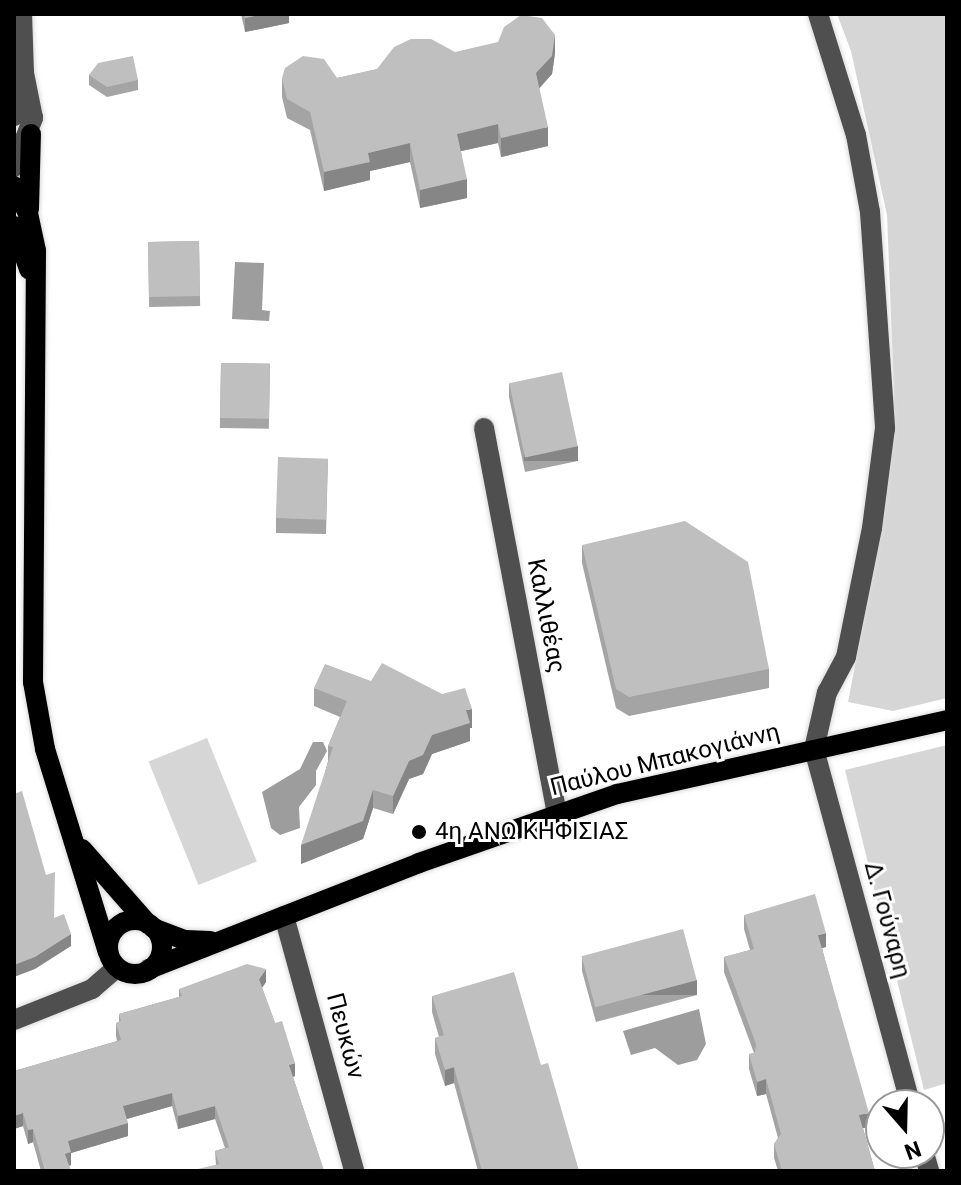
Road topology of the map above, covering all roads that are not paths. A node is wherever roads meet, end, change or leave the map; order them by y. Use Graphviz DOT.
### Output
graph roads {
  1 [pos="22,14"];
  2 [pos="818,14"];
  3 [pos="24,73"];
  4 [pos="14,116"];
  5 [pos="31,134"];
  6 [pos="14,167"];
  7 [pos="14,186"];
  8 [pos="21,220"];
  9 [pos="484,428"];
  10 [pos="947,720"];
  11 [pos="814,749"];
  12 [pos="557,813"];
  13 [pos="75,840"];
  14 [pos="284,916"];
  15 [pos="150,926"];
  16 [pos="222,941"];
  17 [pos="112,960"];
  18 [pos="149,969"];
  19 [pos="14,1020"];
  20 [pos="907,1089"];
  21 [pos="354,1171"];
  1 -- 3 [label="street"];
  2 -- 11 [label="street"];
  3 -- 4 [label="street"];
  3 -- 5 [label="street"];
  5 -- 6 [label="street"];
  5 -- 8 [label="main road"];
  7 -- 8 [label="main road"];
  8 -- 13 [label="main road"];
  9 -- 12 [label="street, Καλλιθέας"];
  10 -- 11 [label="main road, Παύλου Μπακογιάννη"];
  11 -- 12 [label="main road, Παύλου Μπακογιάννη"];
  11 -- 20 [label="street, Δ. Γούναρη"];
  12 -- 14 [label="main road, Παύλου Μπακογιάννη"];
  13 -- 15 [label="main road"];
  13 -- 17 [label="main road"];
  14 -- 16 [label="main road, Παύλου Μπακογιάννη"];
  14 -- 21 [label="street, Πευκών"];
  15 -- 16 [label="main road, Παύλου Μπακογιάννη"];
  15 -- 17 [label="main road"];
  15 -- 18 [label="main road"];
  16 -- 18 [label="main road, Παύλου Μπακογιάννη"];
  17 -- 18 [label="main road"];
  17 -- 19 [label="street"];
}
